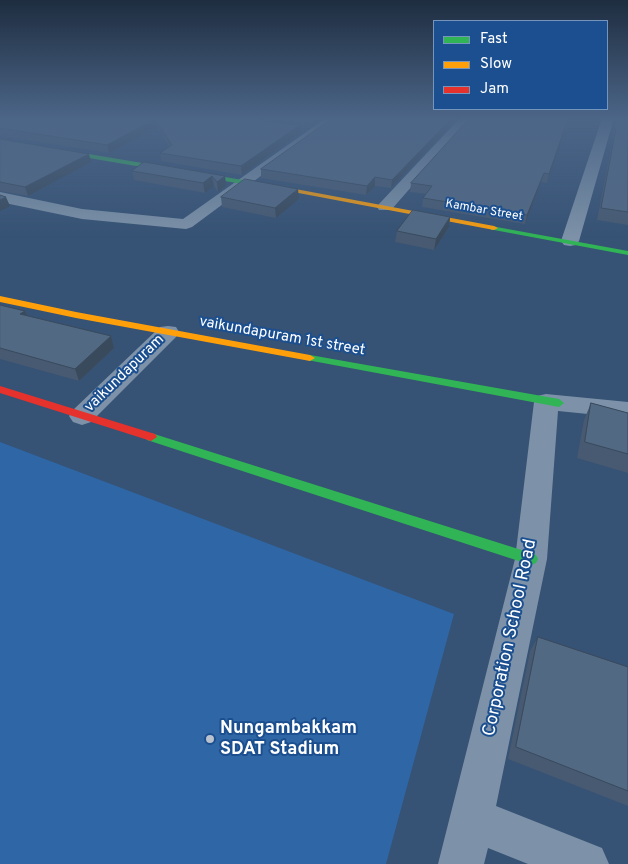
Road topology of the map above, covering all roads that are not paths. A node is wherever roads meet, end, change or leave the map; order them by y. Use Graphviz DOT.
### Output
graph roads {
  1 [pos="107,158"];
  2 [pos="278,158"];
  3 [pos="429,158"];
  4 [pos="596,158"];
  5 [pos="246,182"];
  6 [pos="0,197"];
  7 [pos="385,207"];
  8 [pos="570,241"];
  9 [pos="628,253"];
  10 [pos="0,299"];
  11 [pos="168,332"];
  12 [pos="0,388"];
  13 [pos="559,403"];
  14 [pos="628,410"];
  15 [pos="82,416"];
  16 [pos="532,559"];
  17 [pos="470,819"];
  18 [pos="461,864"];
  19 [pos="586,864"];
  1 -- 5 [label="street, Kambar Street"];
  2 -- 5 [label="street"];
  3 -- 7 [label="street"];
  4 -- 8 [label="street"];
  5 -- 6 [label="street"];
  5 -- 7 [label="street, Kambar Street"];
  7 -- 8 [label="street, Kambar Street"];
  8 -- 9 [label="street, Kambar Street"];
  10 -- 11 [label="street, vaikundapuram 1st street"];
  11 -- 13 [label="street, vaikundapuram 1st street"];
  11 -- 15 [label="street, vaikundapuram"];
  12 -- 15 [label="street"];
  13 -- 14 [label="street"];
  13 -- 16 [label="street, Corporation School Road"];
  15 -- 16 [label="street"];
  16 -- 17 [label="street, Corporation School Road"];
  17 -- 18 [label="street, Corporation School Road"];
  17 -- 19 [label="street"];
}
